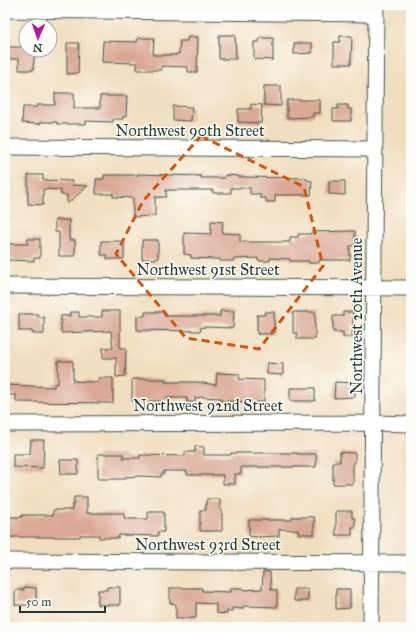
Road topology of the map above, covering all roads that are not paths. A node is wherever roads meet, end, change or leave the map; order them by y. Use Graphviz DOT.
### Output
graph roads {
  1 [pos="376,9"];
  2 [pos="5,10"];
  3 [pos="5,147"];
  4 [pos="375,149"];
  5 [pos="5,286"];
  6 [pos="374,288"];
  7 [pos="411,288"];
  8 [pos="373,423"];
  9 [pos="5,424"];
  10 [pos="411,424"];
  11 [pos="5,561"];
  12 [pos="372,563"];
  13 [pos="411,563"];
  14 [pos="371,627"];
  1 -- 2 [label="street"];
  1 -- 4 [label="street, Northwest 20th Avenue"];
  3 -- 4 [label="street, Northwest 90th Street"];
  4 -- 6 [label="street, Northwest 20th Avenue"];
  5 -- 6 [label="street, Northwest 91st Street"];
  6 -- 7 [label="street, Northwest 91st Street"];
  6 -- 8 [label="street, Northwest 20th Avenue"];
  8 -- 9 [label="street, Northwest 92nd Street"];
  8 -- 10 [label="street, Northwest 92nd Street"];
  8 -- 12 [label="street, Northwest 20th Avenue"];
  11 -- 12 [label="street, Northwest 93rd Street"];
  12 -- 13 [label="street, Northwest 93rd Street"];
  12 -- 14 [label="street, Northwest 20th Avenue"];
}
